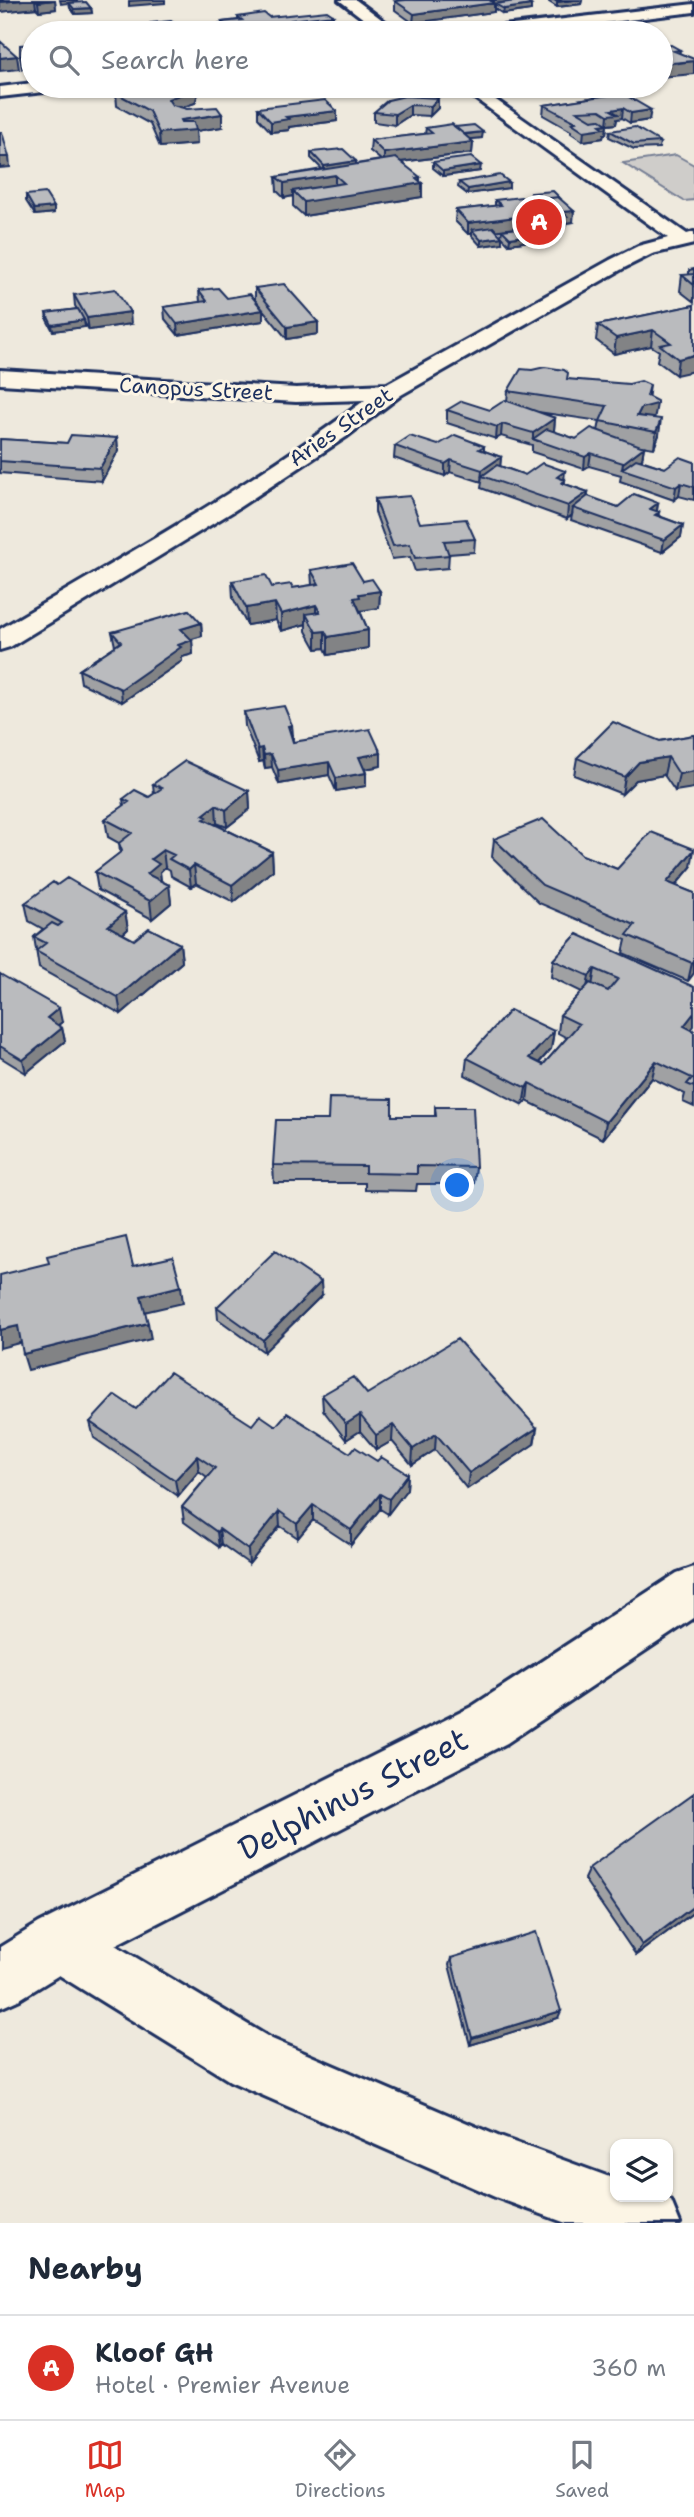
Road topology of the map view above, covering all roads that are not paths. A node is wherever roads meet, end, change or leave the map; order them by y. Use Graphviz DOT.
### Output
graph roads {
  1 [pos="346,0"];
  2 [pos="694,8"];
  3 [pos="375,21"];
  4 [pos="586,21"];
  5 [pos="21,90"];
  6 [pos="0,92"];
  7 [pos="483,98"];
  8 [pos="688,239"];
  9 [pos="0,377"];
  10 [pos="393,390"];
  11 [pos="0,641"];
  12 [pos="694,1590"];
  13 [pos="59,1943"];
  14 [pos="0,1979"];
  15 [pos="649,2223"];
  1 -- 3 [label="street"];
  2 -- 4 [label="street"];
  5 -- 6 [label="street"];
  7 -- 8 [label="street"];
  8 -- 10 [label="street, Aries Street"];
  9 -- 10 [label="street, Canopus Street"];
  10 -- 11 [label="street, Aries Street"];
  12 -- 13 [label="street, Delphinus Street"];
  13 -- 14 [label="street, Delphinus Street"];
  13 -- 15 [label="street"];
}
